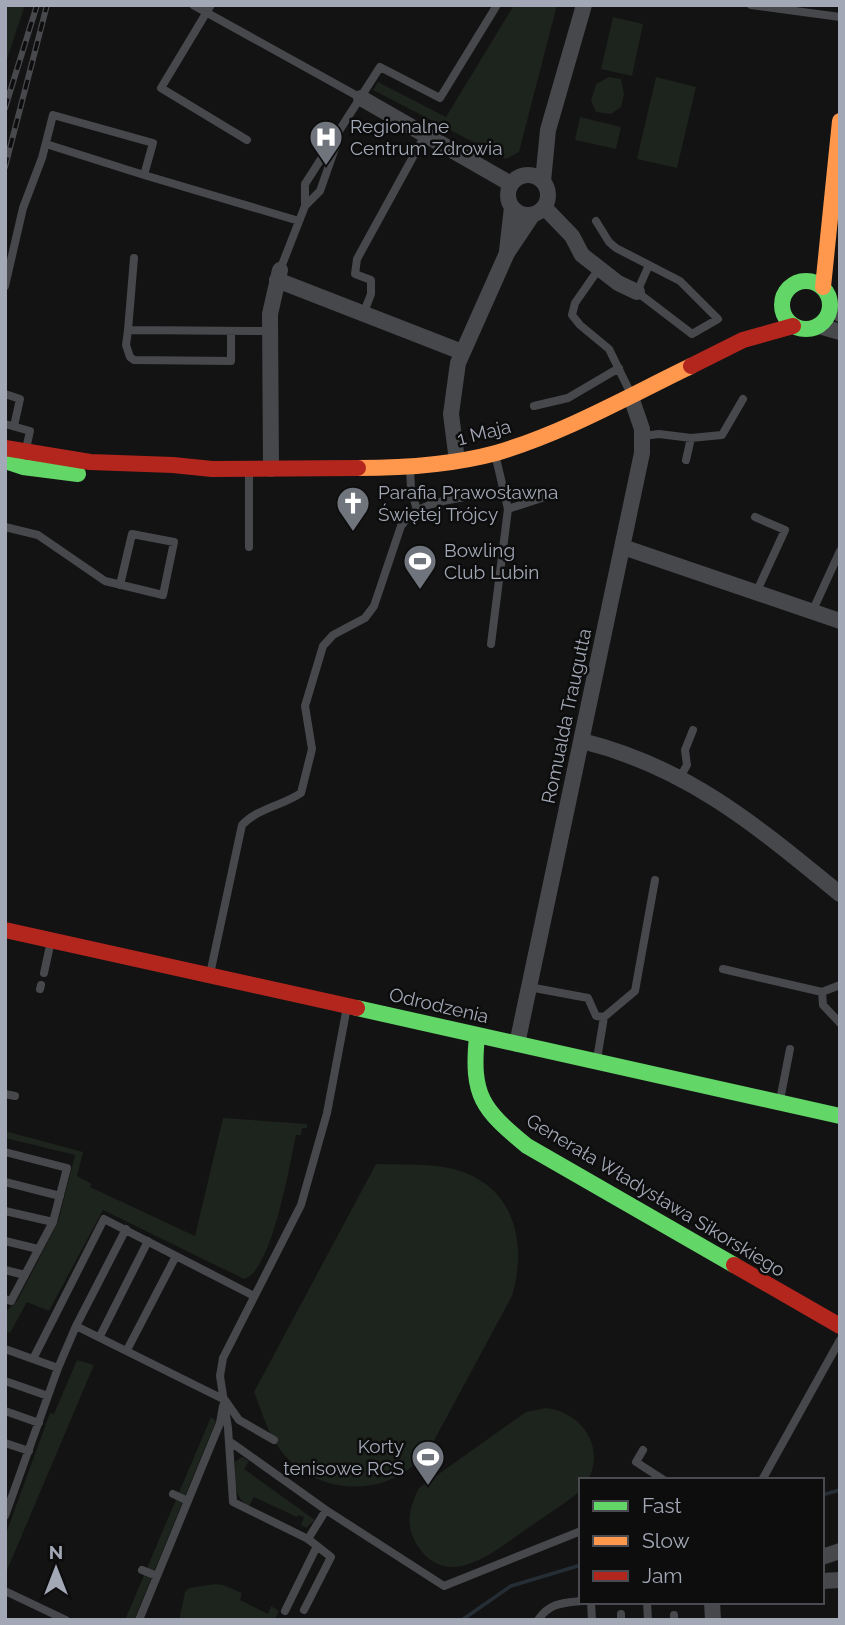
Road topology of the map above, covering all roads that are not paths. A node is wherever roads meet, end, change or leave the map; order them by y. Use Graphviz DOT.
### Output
graph roads {
  1 [pos="193,5"];
  2 [pos="497,5"];
  3 [pos="584,5"];
  4 [pos="751,5"];
  5 [pos="209,9"];
  6 [pos="840,17"];
  7 [pos="361,98"];
  8 [pos="840,121"];
  9 [pos="344,125"];
  10 [pos="548,130"];
  11 [pos="425,135"];
  12 [pos="247,140"];
  13 [pos="46,144"];
  14 [pos="144,174"];
  15 [pos="517,180"];
  16 [pos="543,181"];
  17 [pos="305,205"];
  18 [pos="512,206"];
  19 [pos="538,211"];
  20 [pos="299,220"];
  21 [pos="596,221"];
  22 [pos="829,237"];
  23 [pos="507,253"];
  24 [pos="134,258"];
  25 [pos="649,265"];
  26 [pos="598,270"];
  27 [pos="279,275"];
  28 [pos="804,281"];
  29 [pos="5,286"];
  30 [pos="823,287"];
  31 [pos="637,292"];
  32 [pos="782,307"];
  33 [pos="835,310"];
  34 [pos="364,312"];
  35 [pos="793,326"];
  36 [pos="820,326"];
  37 [pos="128,330"];
  38 [pos="231,331"];
  39 [pos="270,331"];
  40 [pos="840,332"];
  41 [pos="743,340"];
  42 [pos="462,352"];
  43 [pos="619,368"];
  44 [pos="5,394"];
  45 [pos="631,397"];
  46 [pos="743,399"];
  47 [pos="534,406"];
  48 [pos="9,425"];
  49 [pos="643,436"];
  50 [pos="691,438"];
  51 [pos="5,448"];
  52 [pos="495,453"];
  53 [pos="24,459"];
  54 [pos="686,460"];
  55 [pos="5,461"];
  56 [pos="457,461"];
  57 [pos="410,467"];
  58 [pos="250,469"];
  59 [pos="271,469"];
  60 [pos="5,477"];
  61 [pos="478,495"];
  62 [pos="551,495"];
  63 [pos="509,509"];
  64 [pos="417,510"];
  65 [pos="755,517"];
  66 [pos="5,527"];
  67 [pos="249,547"];
  68 [pos="623,547"];
  69 [pos="840,551"];
  70 [pos="120,585"];
  71 [pos="756,593"];
  72 [pos="811,612"];
  73 [pos="840,621"];
  74 [pos="491,645"];
  75 [pos="693,730"];
  76 [pos="582,741"];
  77 [pos="680,777"];
  78 [pos="655,880"];
  79 [pos="840,894"];
  80 [pos="5,930"];
  81 [pos="5,935"];
  82 [pos="28,936"];
  83 [pos="51,941"];
  84 [pos="723,969"];
  85 [pos="44,973"];
  86 [pos="210,976"];
  87 [pos="840,985"];
  88 [pos="529,987"];
  89 [pos="822,992"];
  90 [pos="347,1007"];
  91 [pos="604,1017"];
  92 [pos="840,1023"];
  93 [pos="477,1035"];
  94 [pos="517,1044"];
  95 [pos="790,1049"];
  96 [pos="597,1062"];
  97 [pos="779,1102"];
  98 [pos="840,1116"];
  99 [pos="5,1152"];
  100 [pos="5,1182"];
  101 [pos="60,1196"];
  102 [pos="5,1211"];
  103 [pos="52,1222"];
  104 [pos="126,1229"];
  105 [pos="5,1241"];
  106 [pos="148,1241"];
  107 [pos="38,1249"];
  108 [pos="176,1256"];
  109 [pos="5,1270"];
  110 [pos="25,1275"];
  111 [pos="254,1296"];
  112 [pos="5,1299"];
  113 [pos="76,1326"];
  114 [pos="840,1326"];
  115 [pos="100,1336"];
  116 [pos="840,1340"];
  117 [pos="5,1349"];
  118 [pos="127,1350"];
  119 [pos="33,1359"];
  120 [pos="58,1368"];
  121 [pos="5,1381"];
  122 [pos="48,1396"];
  123 [pos="225,1400"];
  124 [pos="5,1411"];
  125 [pos="39,1423"];
  126 [pos="274,1440"];
  127 [pos="229,1441"];
  128 [pos="5,1443"];
  129 [pos="643,1450"];
  130 [pos="29,1451"];
  131 [pos="661,1478"];
  132 [pos="763,1478"];
  133 [pos="173,1494"];
  134 [pos="188,1501"];
  135 [pos="326,1510"];
  136 [pos="5,1516"];
  137 [pos="579,1532"];
  138 [pos="308,1539"];
  139 [pos="317,1546"];
  140 [pos="142,1570"];
  141 [pos="157,1576"];
  142 [pos="5,1591"];
  143 [pos="579,1601"];
  144 [pos="304,1610"];
  145 [pos="285,1611"];
  146 [pos="66,1620"];
  147 [pos="139,1620"];
  148 [pos="538,1620"];
  1 -- 5 [label="lane"];
  2 -- 7 [label="lane"];
  3 -- 10 [label="street"];
  4 -- 6 [label="lane"];
  5 -- 7 [label="lane"];
  5 -- 12 [label="lane"];
  7 -- 9 [label="lane"];
  7 -- 11 [label="street"];
  8 -- 22 [label="street"];
  9 -- 17 [label="lane"];
  9 -- 17 [label="lane"];
  10 -- 15 [label="street"];
  10 -- 16 [label="street"];
  11 -- 15 [label="street"];
  11 -- 34 [label="lane"];
  13 -- 14 [label="lane"];
  13 -- 14 [label="lane"];
  13 -- 29 [label="lane"];
  14 -- 20 [label="lane"];
  15 -- 16 [label="street"];
  15 -- 18 [label="street"];
  16 -- 19 [label="street"];
  17 -- 20 [label="lane"];
  18 -- 19 [label="street"];
  18 -- 23 [label="street"];
  19 -- 23 [label="street"];
  19 -- 26 [label="street"];
  20 -- 27 [label="lane"];
  21 -- 25 [label="lane"];
  22 -- 28 [label="street"];
  22 -- 30 [label="street"];
  23 -- 42 [label="street"];
  24 -- 37 [label="lane"];
  25 -- 31 [label="lane"];
  25 -- 31 [label="lane"];
  26 -- 31 [label="street"];
  26 -- 43 [label="lane"];
  27 -- 34 [label="street"];
  27 -- 39 [label="street"];
  28 -- 30 [label="street"];
  28 -- 32 [label="street"];
  30 -- 33 [label="street"];
  32 -- 35 [label="street"];
  32 -- 41 [label="street"];
  33 -- 36 [label="street"];
  34 -- 42 [label="street"];
  35 -- 36 [label="street"];
  35 -- 41 [label="street"];
  36 -- 40 [label="street"];
  37 -- 38 [label="lane"];
  37 -- 38 [label="lane"];
  38 -- 39 [label="lane"];
  39 -- 59 [label="street"];
  41 -- 45 [label="street, 1 Maja"];
  42 -- 56 [label="street"];
  43 -- 45 [label="lane"];
  43 -- 47 [label="lane"];
  44 -- 48 [label="lane"];
  45 -- 49 [label="street, Romualda Traugutta"];
  45 -- 52 [label="street, 1 Maja"];
  46 -- 50 [label="lane"];
  48 -- 53 [label="lane"];
  49 -- 50 [label="lane"];
  49 -- 68 [label="street, Romualda Traugutta"];
  50 -- 54 [label="lane"];
  51 -- 53 [label="street, 1 Maja"];
  52 -- 56 [label="street, 1 Maja"];
  52 -- 63 [label="lane"];
  53 -- 55 [label="street, 1 Maja"];
  53 -- 58 [label="street, 1 Maja"];
  53 -- 60 [label="street"];
  56 -- 57 [label="street, 1 Maja"];
  57 -- 59 [label="street, 1 Maja"];
  57 -- 64 [label="lane"];
  58 -- 59 [label="street, 1 Maja"];
  58 -- 67 [label="lane"];
  61 -- 64 [label="lane"];
  62 -- 63 [label="lane"];
  63 -- 74 [label="lane"];
  64 -- 86 [label="lane"];
  65 -- 71 [label="lane"];
  66 -- 70 [label="lane"];
  68 -- 71 [label="street"];
  68 -- 76 [label="street, Romualda Traugutta"];
  69 -- 72 [label="lane"];
  70 -- 70 [label="lane"];
  71 -- 72 [label="street"];
  72 -- 73 [label="street"];
  75 -- 77 [label="lane"];
  76 -- 77 [label="street"];
  76 -- 88 [label="street, Romualda Traugutta"];
  77 -- 79 [label="street"];
  78 -- 91 [label="lane"];
  80 -- 82 [label="street, Odrodzenia"];
  81 -- 82 [label="street, Odrodzenia"];
  82 -- 83 [label="street, Odrodzenia"];
  83 -- 85 [label="lane"];
  83 -- 86 [label="street, Odrodzenia"];
  84 -- 89 [label="lane"];
  86 -- 90 [label="street, Odrodzenia"];
  87 -- 89 [label="lane"];
  88 -- 91 [label="lane"];
  88 -- 94 [label="street, Romualda Traugutta"];
  89 -- 92 [label="lane"];
  90 -- 93 [label="street, Odrodzenia"];
  90 -- 111 [label="lane"];
  91 -- 96 [label="lane"];
  93 -- 94 [label="street, Odrodzenia"];
  93 -- 114 [label="street, Generała Władysława Sikorskiego"];
  94 -- 96 [label="street, Odrodzenia"];
  95 -- 97 [label="lane"];
  96 -- 97 [label="street, Odrodzenia"];
  97 -- 98 [label="street, Odrodzenia"];
  99 -- 101 [label="lane"];
  100 -- 101 [label="lane"];
  101 -- 103 [label="lane"];
  102 -- 103 [label="lane"];
  103 -- 107 [label="lane"];
  104 -- 106 [label="lane"];
  104 -- 113 [label="lane"];
  104 -- 119 [label="lane"];
  105 -- 107 [label="lane"];
  106 -- 108 [label="lane"];
  106 -- 115 [label="lane"];
  107 -- 110 [label="lane"];
  108 -- 111 [label="lane"];
  108 -- 118 [label="lane"];
  109 -- 110 [label="lane"];
  110 -- 112 [label="lane"];
  111 -- 123 [label="lane"];
  113 -- 115 [label="lane"];
  113 -- 120 [label="lane"];
  115 -- 118 [label="lane"];
  116 -- 132 [label="lane"];
  117 -- 119 [label="lane"];
  118 -- 123 [label="lane"];
  119 -- 120 [label="lane"];
  120 -- 122 [label="lane"];
  121 -- 122 [label="lane"];
  122 -- 125 [label="lane"];
  123 -- 126 [label="lane"];
  123 -- 127 [label="lane"];
  123 -- 134 [label="lane"];
  124 -- 125 [label="lane"];
  125 -- 130 [label="lane"];
  127 -- 135 [label="lane"];
  127 -- 138 [label="lane"];
  128 -- 130 [label="lane"];
  129 -- 131 [label="lane"];
  130 -- 136 [label="lane"];
  133 -- 134 [label="lane"];
  134 -- 141 [label="lane"];
  135 -- 137 [label="lane"];
  135 -- 138 [label="lane"];
  138 -- 139 [label="lane"];
  139 -- 144 [label="lane"];
  139 -- 145 [label="lane"];
  140 -- 141 [label="lane"];
  141 -- 147 [label="lane"];
  142 -- 146 [label="lane"];
  143 -- 148 [label="lane"];
}
